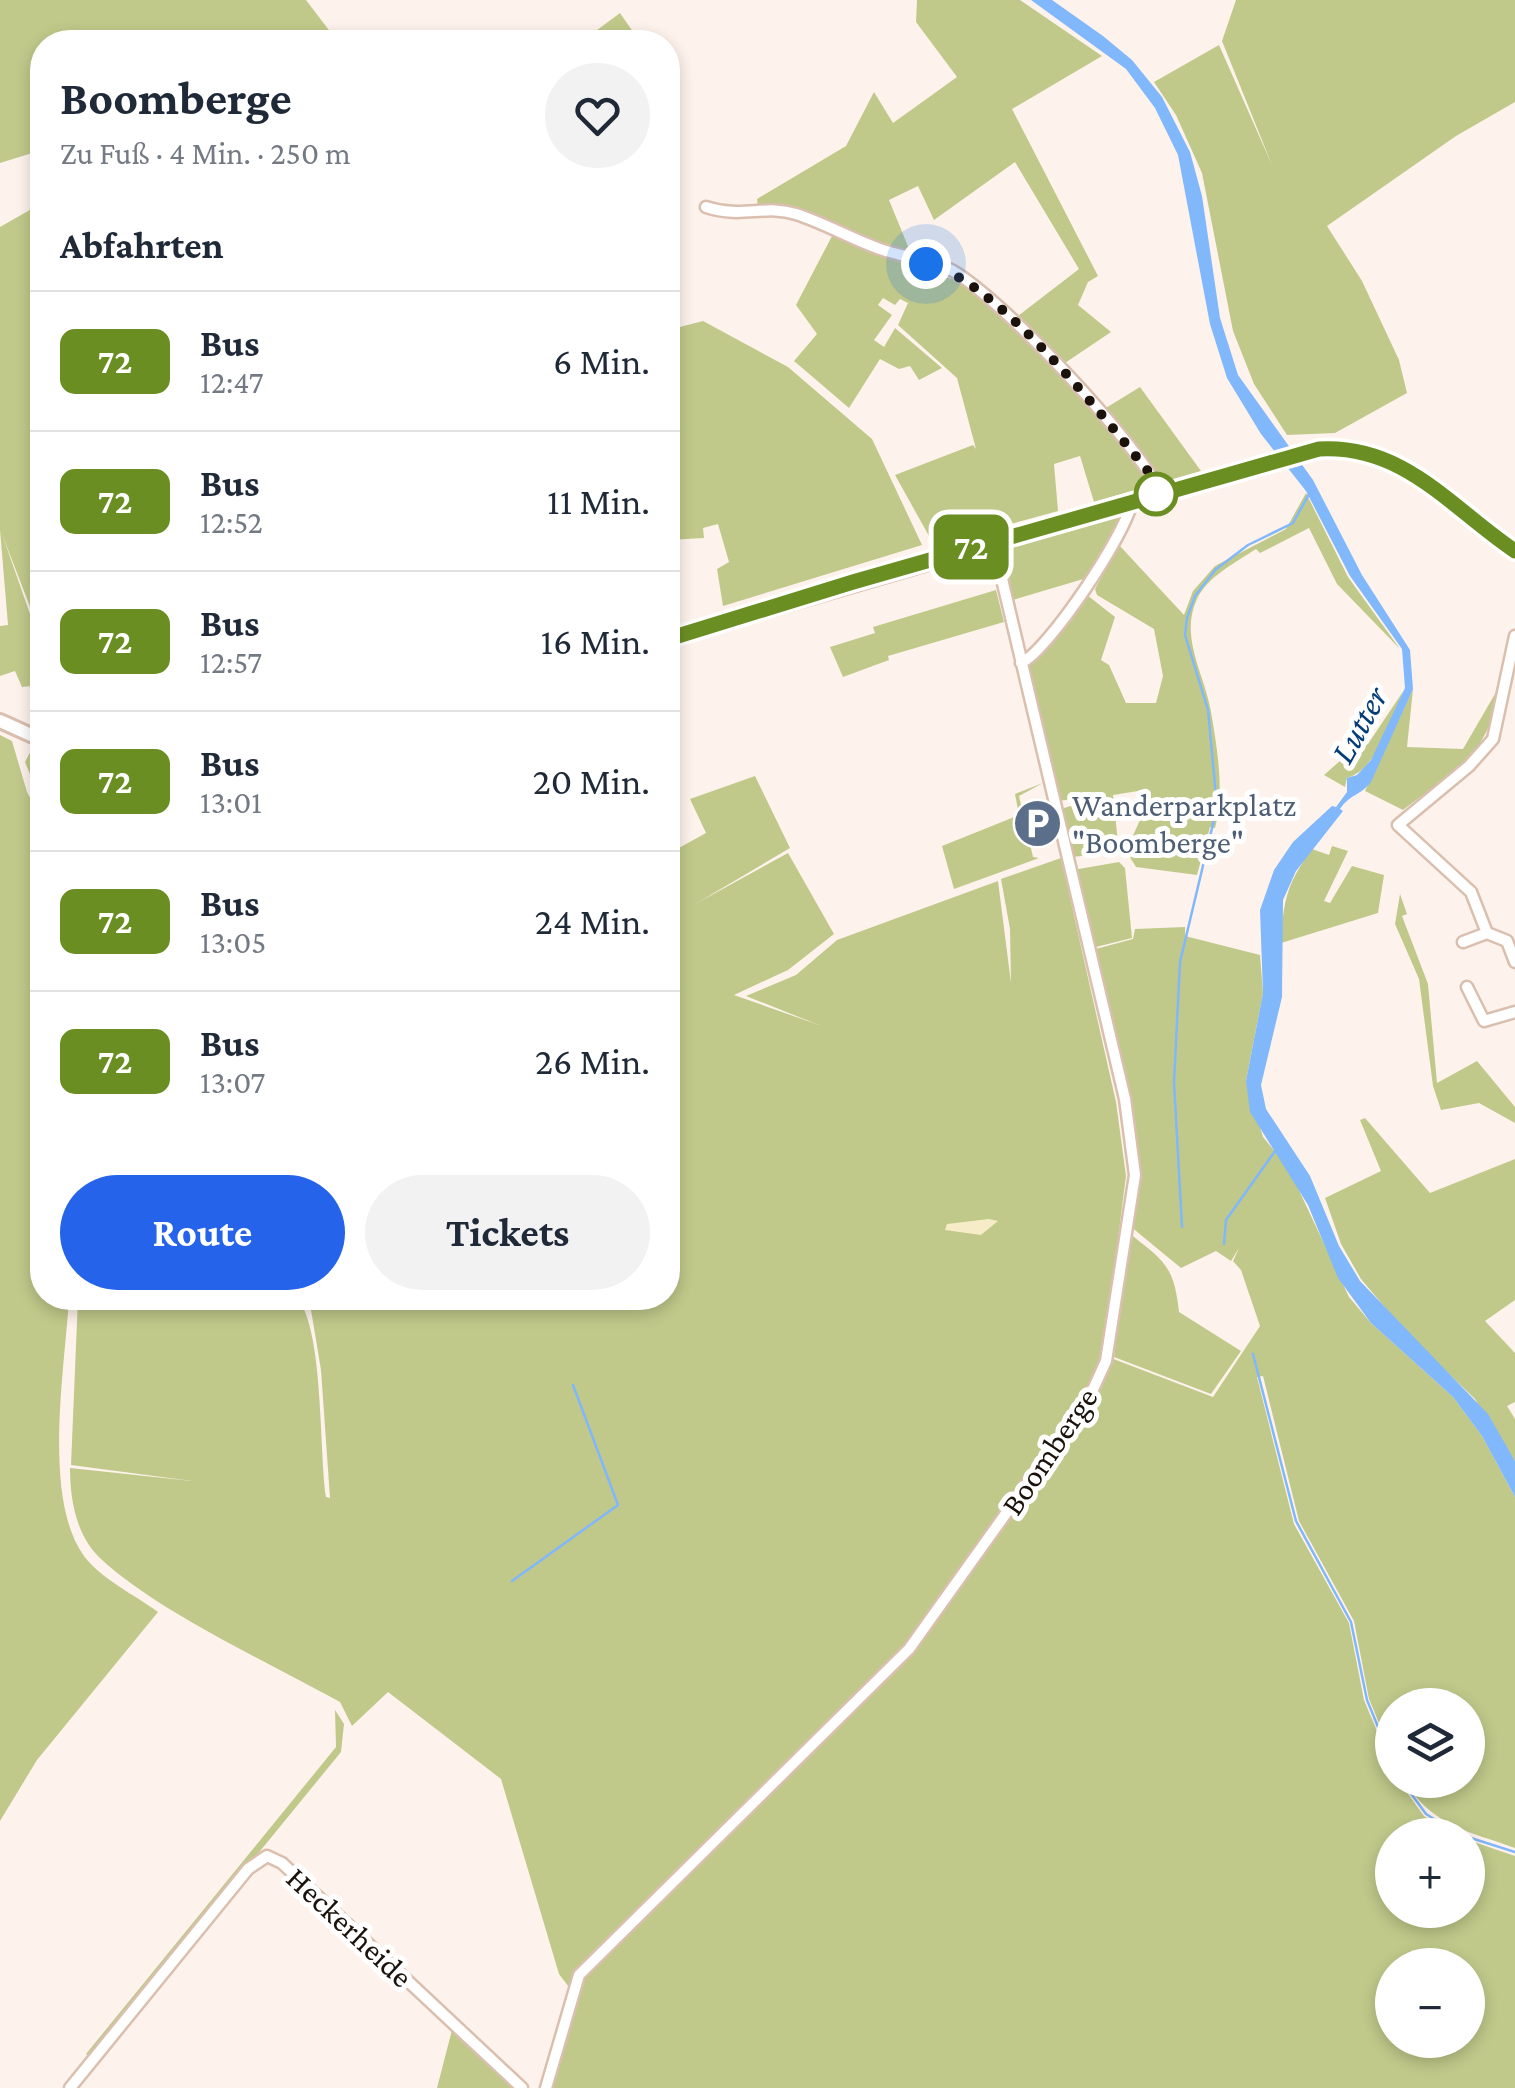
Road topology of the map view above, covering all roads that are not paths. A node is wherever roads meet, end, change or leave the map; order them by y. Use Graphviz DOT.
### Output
graph roads {
  1 [pos="706,207"];
  2 [pos="1161,492"];
  3 [pos="1132,501"];
  4 [pos="993,541"];
  5 [pos="1515,552"];
  6 [pos="680,635"];
  7 [pos="1515,636"];
  8 [pos="1021,663"];
  9 [pos="0,721"];
  10 [pos="30,735"];
  11 [pos="1487,933"];
  12 [pos="1464,942"];
  13 [pos="1515,962"];
  14 [pos="1468,987"];
  15 [pos="1512,1013"];
  16 [pos="1515,1027"];
  17 [pos="70,2088"];
  18 [pos="522,2088"];
  19 [pos="546,2088"];
  1 -- 2 [label="street"];
  2 -- 3 [label="street"];
  2 -- 5 [label="street"];
  3 -- 4 [label="street"];
  3 -- 8 [label="street"];
  4 -- 6 [label="street"];
  4 -- 8 [label="street, Boomberge"];
  7 -- 11 [label="street"];
  8 -- 19 [label="street, Boomberge"];
  9 -- 10 [label="street"];
  11 -- 12 [label="street"];
  11 -- 13 [label="street"];
  14 -- 15 [label="street"];
  15 -- 16 [label="street"];
  17 -- 18 [label="street, Heckerheide"];
}
